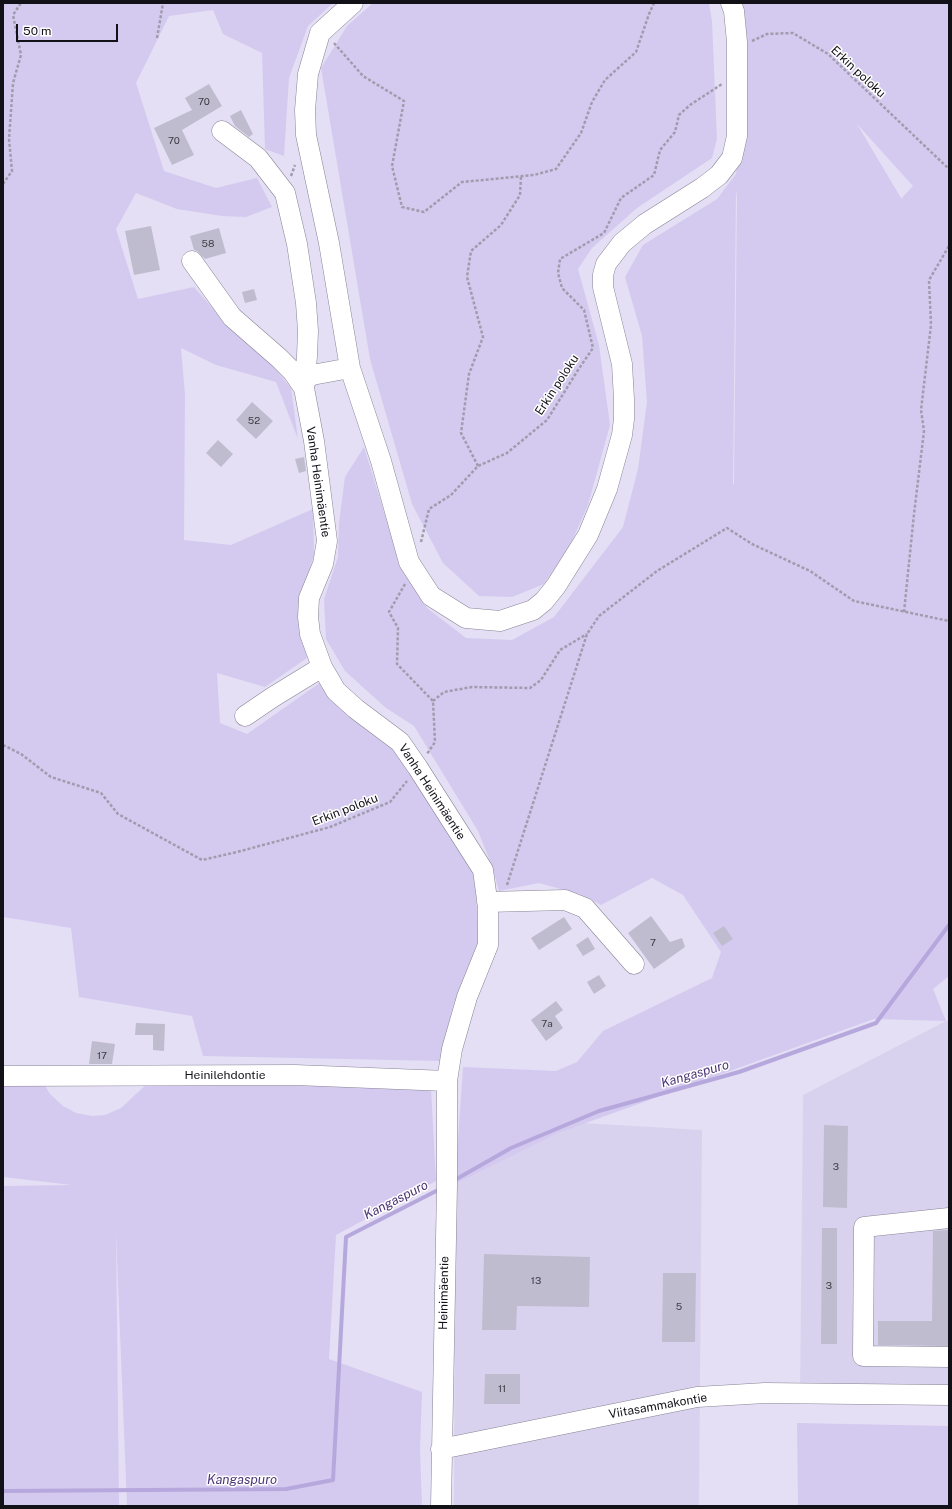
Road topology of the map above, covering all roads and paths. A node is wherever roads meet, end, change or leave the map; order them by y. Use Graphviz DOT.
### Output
graph roads {
  1 [pos="21,3"];
  2 [pos="163,3"];
  3 [pos="353,3"];
  4 [pos="654,3"];
  5 [pos="731,3"];
  6 [pos="329,23"];
  7 [pos="157,38"];
  8 [pos="737,48"];
  9 [pos="724,83"];
  10 [pos="222,131"];
  11 [pos="949,169"];
  12 [pos="521,176"];
  13 [pos="3,184"];
  14 [pos="949,246"];
  15 [pos="192,262"];
  16 [pos="350,368"];
  17 [pos="304,385"];
  18 [pos="478,466"];
  19 [pos="421,544"];
  20 [pos="415,571"];
  21 [pos="904,612"];
  22 [pos="949,621"];
  23 [pos="587,634"];
  24 [pos="322,667"];
  25 [pos="433,701"];
  26 [pos="245,716"];
  27 [pos="3,745"];
  28 [pos="418,768"];
  29 [pos="495,902"];
  30 [pos="634,964"];
  31 [pos="3,1076"];
  32 [pos="447,1081"];
  33 [pos="949,1218"];
  34 [pos="949,1357"];
  35 [pos="949,1395"];
  36 [pos="441,1449"];
  37 [pos="441,1506"];
  1 -- 13 [label="path"];
  2 -- 7 [label="path"];
  3 -- 6 [label="street"];
  4 -- 12 [label="path"];
  5 -- 8 [label="street"];
  6 -- 12 [label="path"];
  6 -- 16 [label="street"];
  8 -- 11 [label="path, Erkin poloku"];
  8 -- 20 [label="street"];
  9 -- 18 [label="path, Erkin poloku"];
  10 -- 17 [label="street, Vanha Heinimäentie"];
  12 -- 18 [label="path"];
  14 -- 21 [label="path"];
  15 -- 17 [label="street"];
  16 -- 17 [label="street"];
  16 -- 20 [label="street"];
  17 -- 24 [label="street, Vanha Heinimäentie"];
  18 -- 19 [label="path, Erkin poloku"];
  20 -- 25 [label="path"];
  21 -- 22 [label="path"];
  21 -- 23 [label="path"];
  23 -- 25 [label="path"];
  23 -- 29 [label="path"];
  24 -- 26 [label="street"];
  24 -- 28 [label="street, Vanha Heinimäentie"];
  25 -- 28 [label="path, Erkin poloku"];
  27 -- 28 [label="path, Erkin poloku"];
  28 -- 29 [label="street, Vanha Heinimäentie"];
  29 -- 30 [label="street"];
  29 -- 32 [label="street, Vanha Heinimäentie"];
  31 -- 32 [label="street, Heinilehdontie"];
  32 -- 36 [label="street, Heinimäentie"];
  33 -- 34 [label="street"];
  35 -- 36 [label="street, Viitasammakontie"];
  36 -- 37 [label="street, Heinimäentie"];
}
